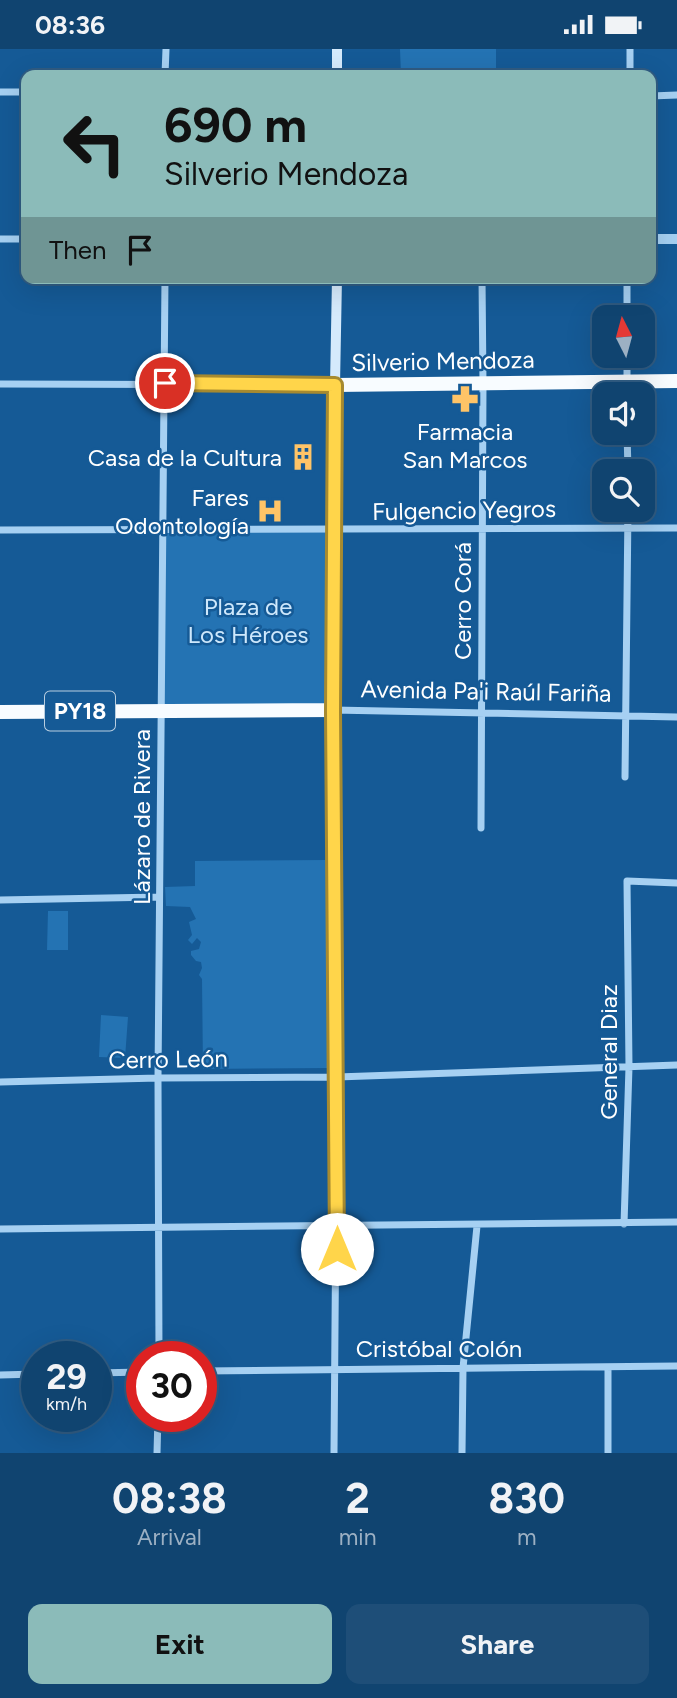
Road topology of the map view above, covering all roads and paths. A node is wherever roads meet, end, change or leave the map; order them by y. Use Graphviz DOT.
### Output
graph roads {
  1 [pos="166,49"];
  2 [pos="337,49"];
  3 [pos="630,49"];
  4 [pos="166,70"];
  5 [pos="337,70"];
  6 [pos="630,70"];
  7 [pos="0,92"];
  8 [pos="21,92"];
  9 [pos="677,95"];
  10 [pos="656,96"];
  11 [pos="0,239"];
  12 [pos="21,239"];
  13 [pos="656,239"];
  14 [pos="677,239"];
  15 [pos="165,284"];
  16 [pos="337,284"];
  17 [pos="482,284"];
  18 [pos="627,284"];
  19 [pos="627,305"];
  20 [pos="677,381"];
  21 [pos="165,383"];
  22 [pos="0,384"];
  23 [pos="483,384"];
  24 [pos="655,384"];
  25 [pos="335,385"];
  26 [pos="592,387"];
  27 [pos="628,522"];
  28 [pos="628,528"];
  29 [pos="677,528"];
  30 [pos="482,529"];
  31 [pos="0,530"];
  32 [pos="164,530"];
  33 [pos="335,531"];
  34 [pos="161,711"];
  35 [pos="333,711"];
  36 [pos="0,712"];
  37 [pos="481,713"];
  38 [pos="626,716"];
  39 [pos="677,717"];
  40 [pos="625,777"];
  41 [pos="481,828"];
  42 [pos="677,883"];
  43 [pos="159,897"];
  44 [pos="0,900"];
  45 [pos="677,1066"];
  46 [pos="629,1067"];
  47 [pos="337,1077"];
  48 [pos="158,1078"];
  49 [pos="0,1082"];
  50 [pos="677,1222"];
  51 [pos="624,1224"];
  52 [pos="160,1226"];
  53 [pos="337,1226"];
  54 [pos="477,1226"];
  55 [pos="0,1229"];
  56 [pos="159,1341"];
  57 [pos="677,1366"];
  58 [pos="608,1367"];
  59 [pos="335,1368"];
  60 [pos="463,1368"];
  61 [pos="217,1371"];
  62 [pos="21,1374"];
  63 [pos="0,1375"];
  64 [pos="158,1432"];
  65 [pos="157,1453"];
  66 [pos="334,1453"];
  67 [pos="462,1453"];
  68 [pos="608,1453"];
  1 -- 4 [label="street"];
  2 -- 5 [label="main road"];
  3 -- 6 [label="street"];
  7 -- 8 [label="street"];
  9 -- 10 [label="street"];
  11 -- 12 [label="street"];
  13 -- 14 [label="street"];
  15 -- 21 [label="street, Lázaro de Rivera"];
  16 -- 25 [label="main road"];
  17 -- 23 [label="street, Cerro Corá"];
  18 -- 19 [label="street"];
  20 -- 24 [label="highway, Silverio Mendoza"];
  21 -- 22 [label="street, Silverio Mendoza"];
  21 -- 25 [label="street, Silverio Mendoza"];
  21 -- 32 [label="street, Lázaro de Rivera"];
  23 -- 25 [label="highway, Silverio Mendoza"];
  23 -- 26 [label="highway, Silverio Mendoza"];
  23 -- 30 [label="street, Cerro Corá"];
  25 -- 33 [label="highway"];
  27 -- 28 [label="street"];
  28 -- 29 [label="street, Fulgencio Yegros"];
  28 -- 30 [label="street, Fulgencio Yegros"];
  28 -- 38 [label="street"];
  30 -- 33 [label="street, Fulgencio Yegros"];
  30 -- 37 [label="street, Cerro Corá"];
  31 -- 32 [label="street, Fulgencio Yegros"];
  32 -- 33 [label="street, Fulgencio Yegros"];
  32 -- 34 [label="street, Lázaro de Rivera"];
  33 -- 35 [label="highway"];
  34 -- 35 [label="highway, Avenida Pa'i Raúl Fariña"];
  34 -- 36 [label="highway, Avenida Pa'i Raúl Fariña / PY18"];
  34 -- 43 [label="street, Lázaro de Rivera"];
  35 -- 37 [label="street, Avenida Pa'i Raúl Fariña"];
  35 -- 47 [label="street"];
  37 -- 38 [label="street, Avenida Pa'i Raúl Fariña"];
  37 -- 41 [label="street, Cerro Corá"];
  38 -- 39 [label="street, Avenida Pa'i Raúl Fariña"];
  38 -- 40 [label="street"];
  42 -- 46 [label="street, General Diaz"];
  43 -- 44 [label="street"];
  43 -- 48 [label="street, Lázaro de Rivera"];
  45 -- 46 [label="street, Cerro León"];
  46 -- 47 [label="street, Cerro León"];
  46 -- 51 [label="street, General Diaz"];
  47 -- 48 [label="street, Cerro León"];
  47 -- 53 [label="street"];
  48 -- 49 [label="street, Cerro León"];
  48 -- 52 [label="street, Lázaro de Rivera"];
  50 -- 51 [label="street"];
  51 -- 54 [label="street"];
  52 -- 53 [label="street"];
  52 -- 55 [label="street"];
  52 -- 56 [label="street, Lázaro de Rivera"];
  53 -- 54 [label="street"];
  53 -- 59 [label="street"];
  54 -- 60 [label="street"];
  57 -- 58 [label="street, Cristóbal Colón"];
  58 -- 60 [label="street, Cristóbal Colón"];
  58 -- 68 [label="street"];
  59 -- 60 [label="street, Cristóbal Colón"];
  59 -- 61 [label="street, Cristóbal Colón"];
  59 -- 66 [label="street"];
  60 -- 67 [label="street"];
  62 -- 63 [label="street"];
  64 -- 65 [label="street"];
}
